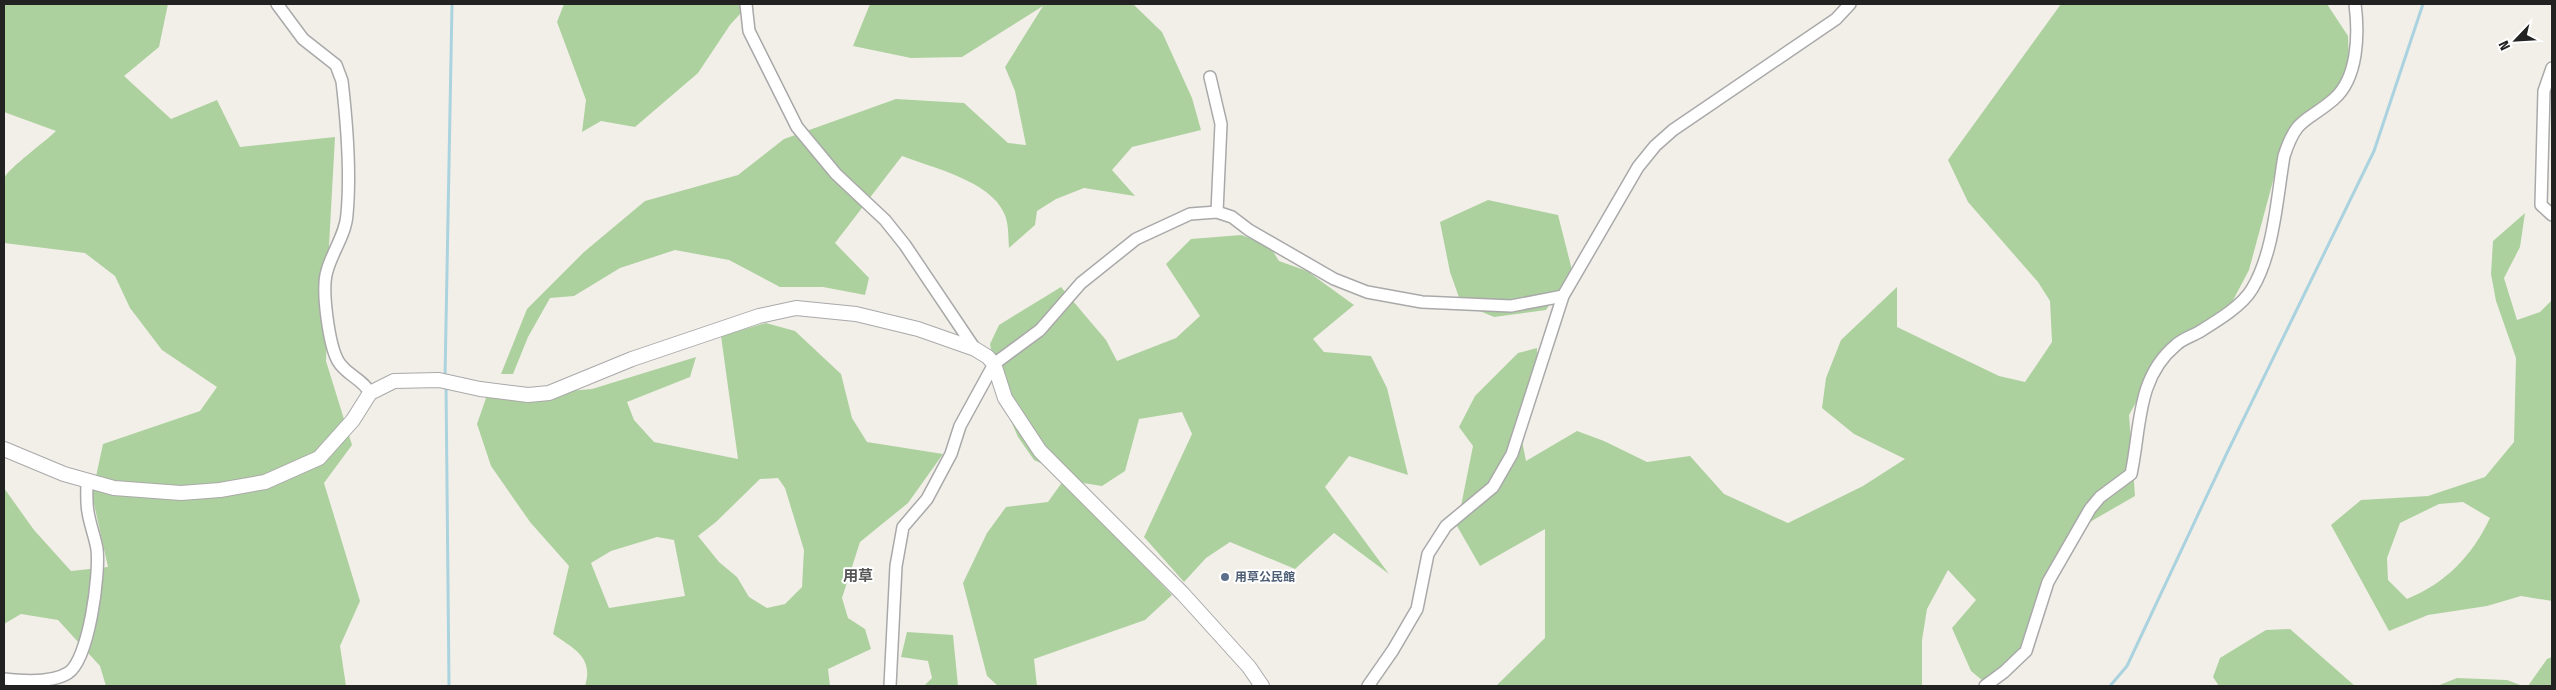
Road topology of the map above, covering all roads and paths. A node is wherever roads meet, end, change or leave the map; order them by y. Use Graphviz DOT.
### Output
graph roads {
  1 [pos="277,4"];
  2 [pos="746,4"];
  3 [pos="1850,4"];
  4 [pos="2355,4"];
  5 [pos="2552,68"];
  6 [pos="1210,77"];
  7 [pos="1217,212"];
  8 [pos="2552,215"];
  9 [pos="1563,296"];
  10 [pos="975,349"];
  11 [pos="994,364"];
  12 [pos="370,392"];
  13 [pos="4,449"];
  14 [pos="87,481"];
  15 [pos="4,679"];
  16 [pos="65,680"];
  17 [pos="25,684"];
  18 [pos="890,686"];
  19 [pos="1262,686"];
  20 [pos="1368,686"];
  21 [pos="1985,686"];
  1 -- 12 [label="street"];
  2 -- 10 [label="street"];
  3 -- 9 [label="street"];
  4 -- 21 [label="street"];
  5 -- 8 [label="street"];
  6 -- 7 [label="street"];
  7 -- 9 [label="street"];
  7 -- 11 [label="street"];
  9 -- 20 [label="street"];
  10 -- 11 [label="street"];
  10 -- 12 [label="street"];
  11 -- 18 [label="street"];
  11 -- 19 [label="street"];
  12 -- 14 [label="street"];
  13 -- 14 [label="street"];
  14 -- 16 [label="street"];
  15 -- 17 [label="street"];
  16 -- 17 [label="street"];
}
